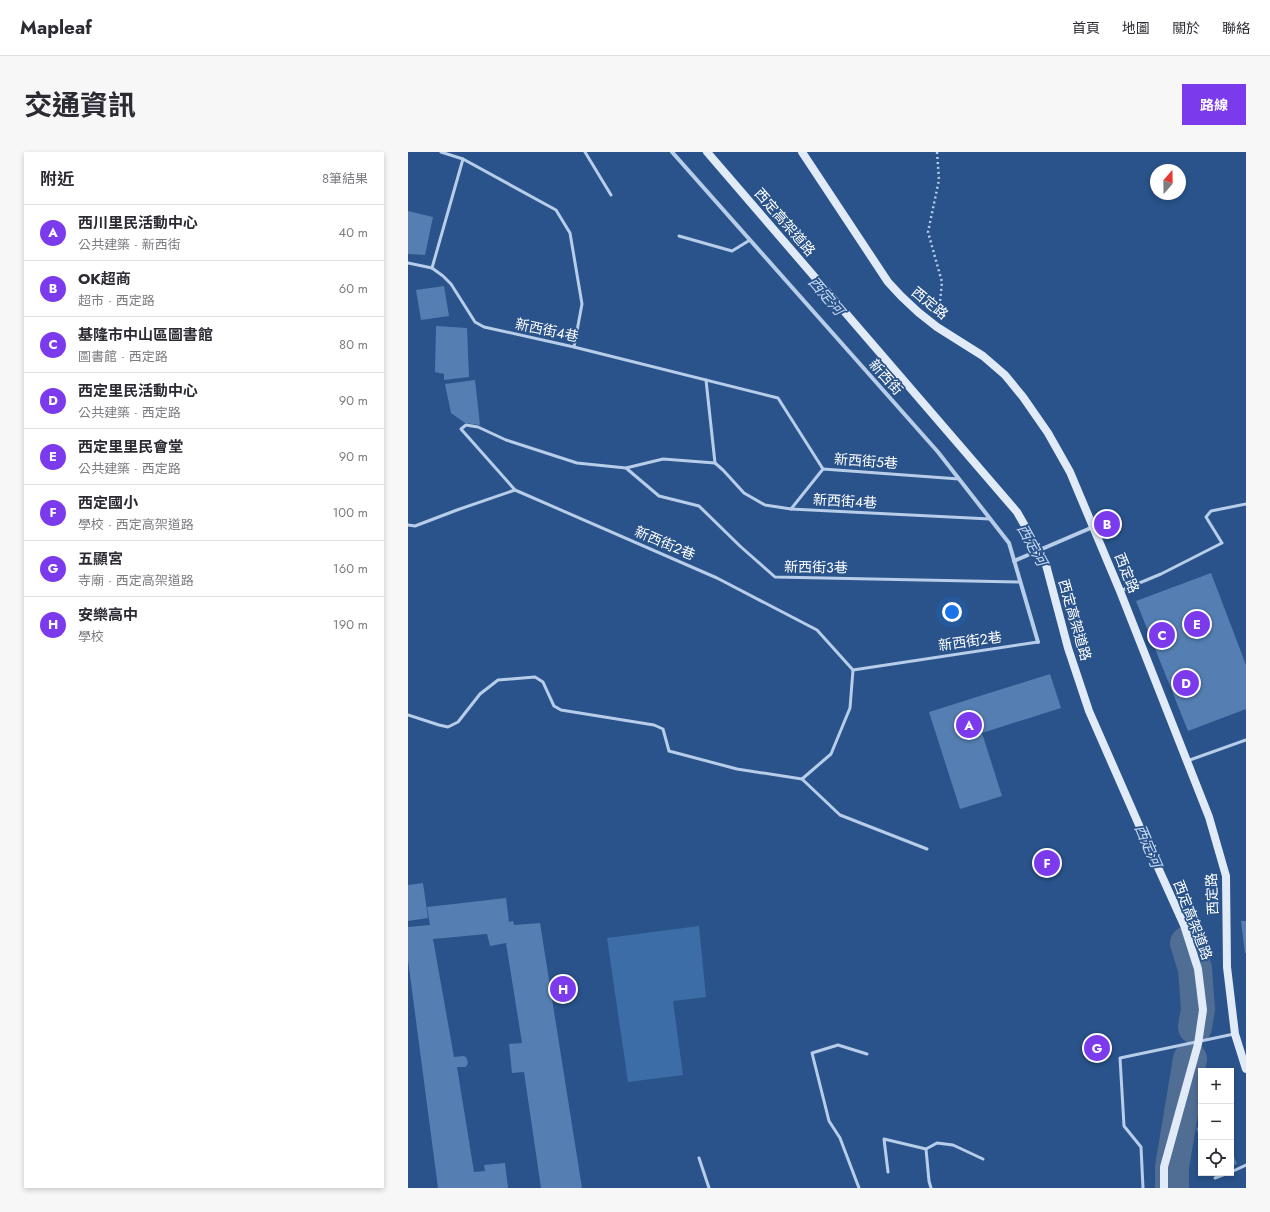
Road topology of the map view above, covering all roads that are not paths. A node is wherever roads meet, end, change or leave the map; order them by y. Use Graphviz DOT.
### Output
graph roads {
  1 [pos="441,152"];
  2 [pos="585,152"];
  3 [pos="672,152"];
  4 [pos="707,152"];
  5 [pos="802,152"];
  6 [pos="463,159"];
  7 [pos="611,195"];
  8 [pos="679,236"];
  9 [pos="750,240"];
  10 [pos="408,263"];
  11 [pos="432,268"];
  12 [pos="574,347"];
  13 [pos="706,380"];
  14 [pos="715,463"];
  15 [pos="626,468"];
  16 [pos="823,469"];
  17 [pos="959,479"];
  18 [pos="515,490"];
  19 [pos="1246,504"];
  20 [pos="791,510"];
  21 [pos="990,519"];
  22 [pos="408,525"];
  23 [pos="1094,527"];
  24 [pos="1014,562"];
  25 [pos="1020,582"];
  26 [pos="1120,591"];
  27 [pos="1038,642"];
  28 [pos="853,670"];
  29 [pos="408,715"];
  30 [pos="1246,740"];
  31 [pos="1187,761"];
  32 [pos="802,779"];
  33 [pos="927,849"];
  34 [pos="1235,1034"];
  35 [pos="867,1054"];
  36 [pos="1246,1068"];
  37 [pos="926,1149"];
  38 [pos="699,1158"];
  39 [pos="983,1159"];
  40 [pos="1246,1166"];
  41 [pos="1234,1171"];
  42 [pos="888,1172"];
  43 [pos="1220,1176"];
  44 [pos="1215,1178"];
  45 [pos="709,1188"];
  46 [pos="859,1188"];
  47 [pos="931,1188"];
  48 [pos="1143,1188"];
  49 [pos="1164,1188"];
  1 -- 6 [label="lane"];
  2 -- 7 [label="lane"];
  3 -- 9 [label="street, 新西街"];
  4 -- 49 [label="street, 西定高架道路, bridge"];
  5 -- 23 [label="street, 西定路"];
  6 -- 11 [label="lane"];
  6 -- 12 [label="lane"];
  8 -- 9 [label="lane"];
  9 -- 17 [label="street, 新西街"];
  10 -- 11 [label="lane, 新西街4巷"];
  11 -- 12 [label="lane, 新西街4巷"];
  12 -- 13 [label="lane, 新西街4巷"];
  13 -- 14 [label="lane"];
  13 -- 16 [label="lane, 新西街4巷"];
  14 -- 15 [label="lane"];
  14 -- 20 [label="lane, 新西街4巷"];
  15 -- 18 [label="lane, 新西街2巷"];
  15 -- 25 [label="lane, 新西街3巷"];
  16 -- 17 [label="lane, 新西街5巷"];
  16 -- 20 [label="lane, 新西街5巷"];
  17 -- 21 [label="street, 新西街"];
  18 -- 22 [label="lane"];
  18 -- 28 [label="lane, 新西街2巷"];
  19 -- 26 [label="lane"];
  20 -- 21 [label="lane, 新西街4巷"];
  21 -- 24 [label="street, 新西街"];
  23 -- 24 [label="street"];
  23 -- 26 [label="street, 西定路"];
  24 -- 25 [label="street, 新西街"];
  25 -- 27 [label="street, 新西街"];
  26 -- 31 [label="street, 西定路"];
  27 -- 28 [label="lane, 新西街2巷"];
  28 -- 32 [label="lane"];
  29 -- 32 [label="lane"];
  30 -- 31 [label="lane"];
  31 -- 34 [label="street, 西定路"];
  32 -- 33 [label="lane"];
  34 -- 36 [label="street, 西定路"];
  34 -- 48 [label="lane"];
  35 -- 46 [label="lane"];
  37 -- 39 [label="lane"];
  37 -- 42 [label="lane"];
  37 -- 47 [label="lane"];
  38 -- 45 [label="lane"];
  40 -- 41 [label="lane"];
  43 -- 44 [label="lane"];
}
